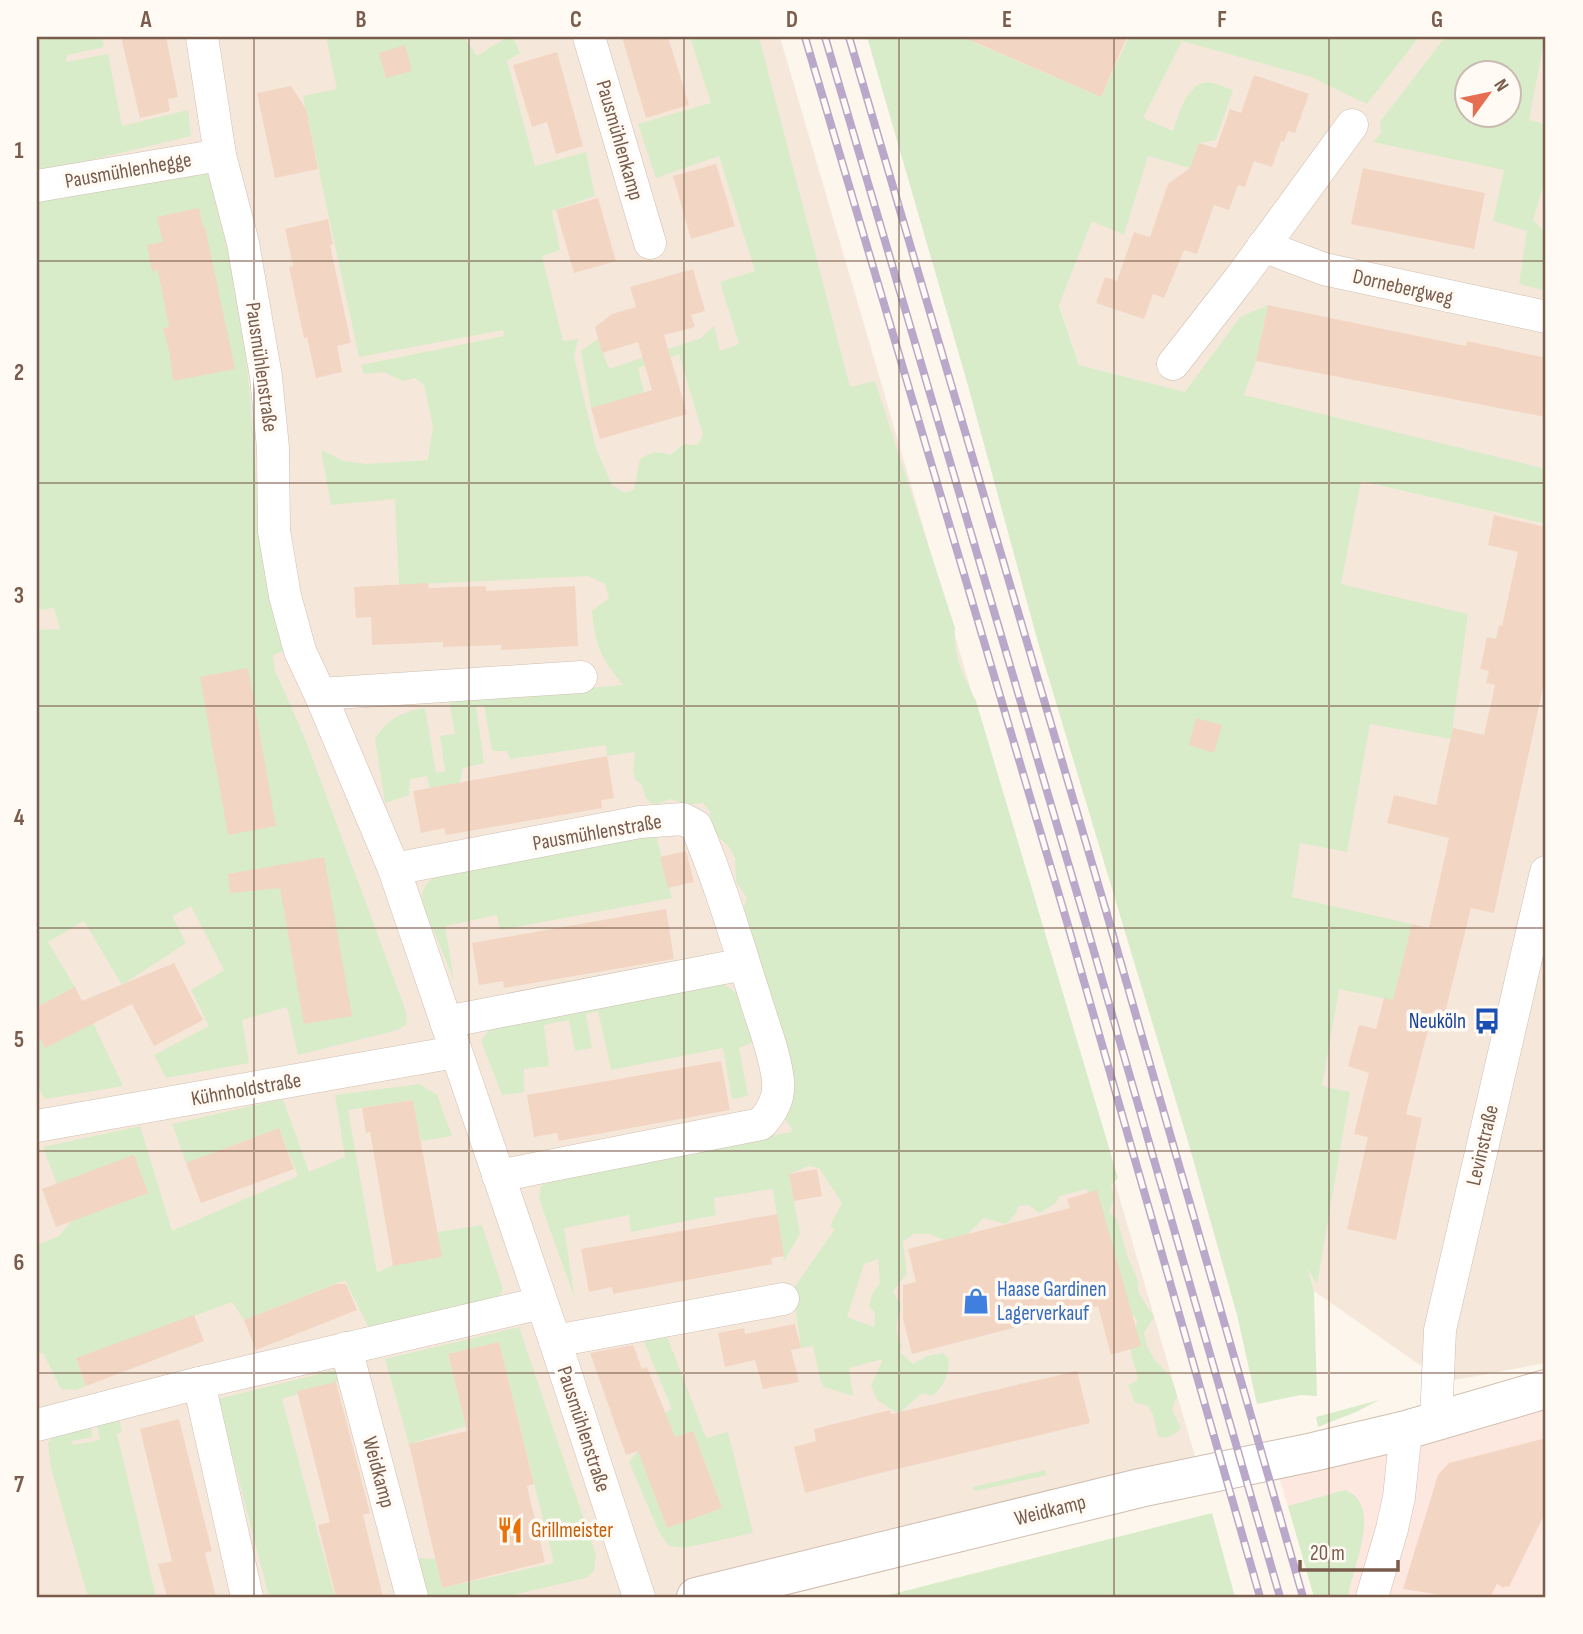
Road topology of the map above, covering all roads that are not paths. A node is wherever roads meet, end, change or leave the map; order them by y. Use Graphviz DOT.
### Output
graph roads {
  1 [pos="202,37"];
  2 [pos="589,37"];
  3 [pos="1352,125"];
  4 [pos="220,155"];
  5 [pos="37,186"];
  6 [pos="650,243"];
  7 [pos="1264,246"];
  8 [pos="1546,317"];
  9 [pos="1173,364"];
  10 [pos="581,677"];
  11 [pos="320,694"];
  12 [pos="394,869"];
  13 [pos="1546,872"];
  14 [pos="744,964"];
  15 [pos="446,1022"];
  16 [pos="455,1052"];
  17 [pos="37,1126"];
  18 [pos="498,1175"];
  19 [pos="783,1299"];
  20 [pos="541,1303"];
  21 [pos="555,1341"];
  22 [pos="346,1348"];
  23 [pos="199,1383"];
  24 [pos="1545,1384"];
  25 [pos="1421,1425"];
  26 [pos="37,1426"];
  27 [pos="735,1592"];
  28 [pos="247,1597"];
  29 [pos="412,1597"];
  30 [pos="639,1597"];
  31 [pos="696,1597"];
  32 [pos="1372,1597"];
  1 -- 4 [label="street, Pausmühlenstraße"];
  2 -- 6 [label="street, Pausmühlenkamp"];
  3 -- 7 [label="street"];
  4 -- 5 [label="street, Pausmühlenhegge"];
  4 -- 11 [label="street, Pausmühlenstraße"];
  7 -- 8 [label="street, Dornebergweg"];
  7 -- 9 [label="street"];
  10 -- 11 [label="street"];
  11 -- 12 [label="street, Pausmühlenstraße"];
  12 -- 14 [label="street, Pausmühlenstraße"];
  12 -- 15 [label="street, Pausmühlenstraße"];
  13 -- 25 [label="street, Levinstraße"];
  14 -- 15 [label="street"];
  14 -- 18 [label="street, Pausmühlenstraße"];
  15 -- 16 [label="street, Pausmühlenstraße"];
  16 -- 17 [label="street, Kühnholdstraße"];
  16 -- 18 [label="street, Pausmühlenstraße"];
  18 -- 20 [label="street, Pausmühlenstraße"];
  19 -- 21 [label="street, Pausmühlenstraße"];
  20 -- 21 [label="street, Pausmühlenstraße"];
  20 -- 22 [label="street"];
  21 -- 30 [label="street, Pausmühlenstraße"];
  22 -- 23 [label="street"];
  22 -- 29 [label="street, Weidkamp"];
  23 -- 26 [label="street"];
  23 -- 28 [label="street"];
  24 -- 25 [label="street, Weidkamp"];
  25 -- 27 [label="street, Weidkamp"];
  25 -- 32 [label="street"];
  27 -- 31 [label="street, Weidkamp"];
}
